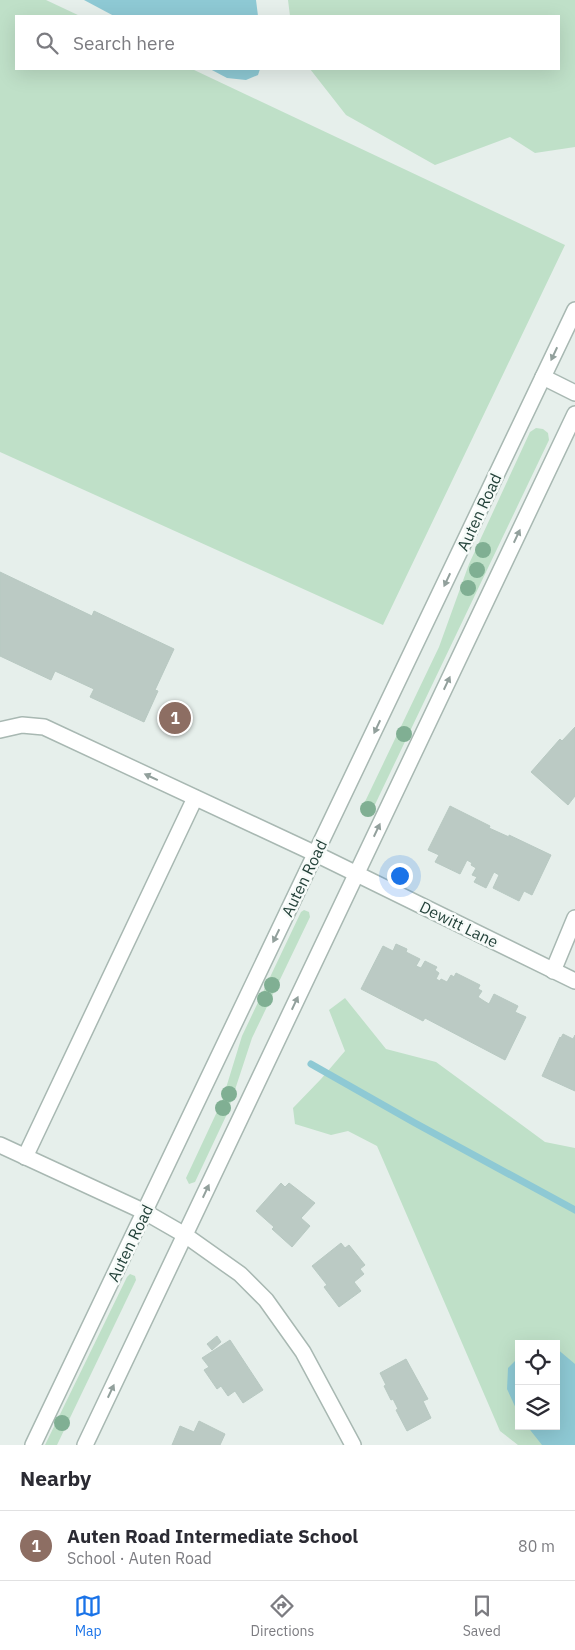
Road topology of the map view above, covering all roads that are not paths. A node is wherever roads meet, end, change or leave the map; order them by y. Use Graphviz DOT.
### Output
graph roads {
  1 [pos="575,310"];
  2 [pos="543,378"];
  3 [pos="575,393"];
  4 [pos="575,414"];
  5 [pos="0,730"];
  6 [pos="195,798"];
  7 [pos="316,854"];
  8 [pos="356,874"];
  9 [pos="575,918"];
  10 [pos="553,971"];
  11 [pos="575,981"];
  12 [pos="0,1145"];
  13 [pos="25,1157"];
  14 [pos="145,1212"];
  15 [pos="185,1235"];
  16 [pos="347,1443"];
  17 [pos="33,1445"];
  18 [pos="85,1445"];
  1 -- 2 [label="street, Auten Road, one-way"];
  2 -- 3 [label="street"];
  2 -- 7 [label="street, Auten Road, one-way"];
  8 -- 4 [label="street, one-way"];
  6 -- 5 [label="street, Dewitt Lane, one-way"];
  6 -- 7 [label="street, Dewitt Lane"];
  6 -- 13 [label="street"];
  7 -- 8 [label="street, Dewitt Lane"];
  7 -- 14 [label="street, Auten Road, one-way"];
  8 -- 10 [label="street, Dewitt Lane"];
  15 -- 8 [label="street, one-way"];
  9 -- 10 [label="street"];
  10 -- 11 [label="street, Dewitt Lane"];
  12 -- 13 [label="street"];
  13 -- 14 [label="street"];
  14 -- 15 [label="street"];
  14 -- 17 [label="street, Auten Road"];
  15 -- 16 [label="street"];
  18 -- 15 [label="street, one-way"];
}
